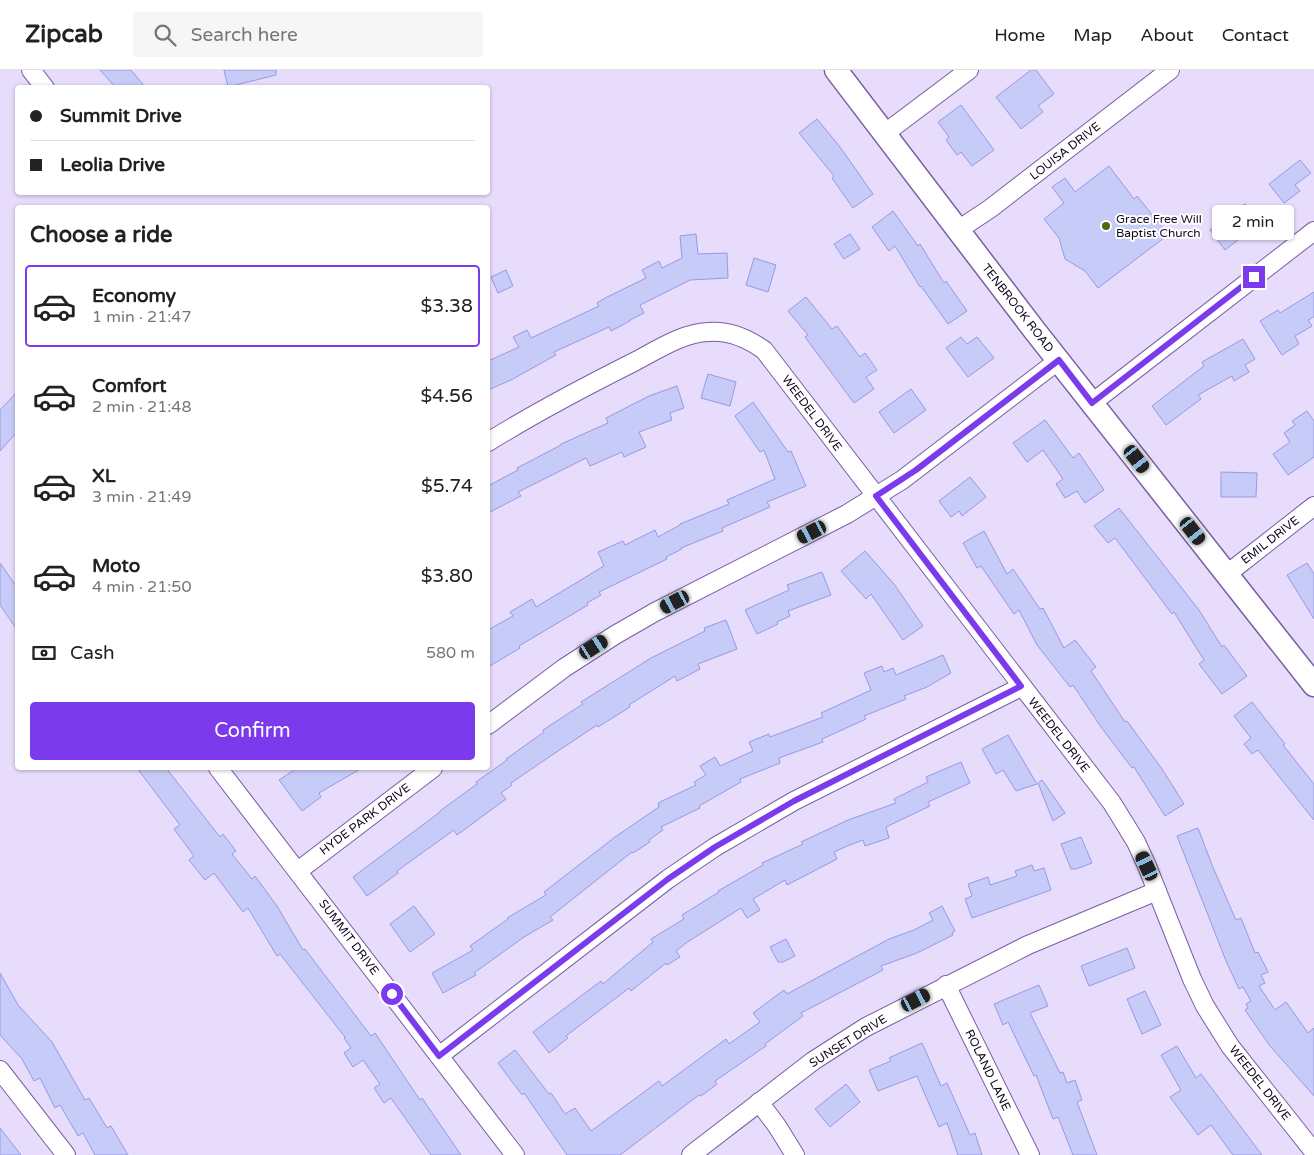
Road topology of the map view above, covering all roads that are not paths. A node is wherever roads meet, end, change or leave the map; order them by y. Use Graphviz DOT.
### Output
graph roads {
  1 [pos="31,70"];
  2 [pos="836,70"];
  3 [pos="969,70"];
  4 [pos="1170,70"];
  5 [pos="42,85"];
  6 [pos="884,134"];
  7 [pos="958,230"];
  8 [pos="1314,231"];
  9 [pos="1059,360"];
  10 [pos="1092,403"];
  11 [pos="490,441"];
  12 [pos="876,496"];
  13 [pos="1314,506"];
  14 [pos="1227,574"];
  15 [pos="1314,685"];
  16 [pos="1021,686"];
  17 [pos="490,724"];
  18 [pos="220,770"];
  19 [pos="430,770"];
  20 [pos="298,871"];
  21 [pos="1157,891"];
  22 [pos="946,985"];
  23 [pos="439,1056"];
  24 [pos="0,1070"];
  25 [pos="759,1102"];
  26 [pos="1314,1152"];
  27 [pos="66,1155"];
  28 [pos="515,1155"];
  29 [pos="690,1155"];
  30 [pos="795,1155"];
  31 [pos="1030,1155"];
  1 -- 5 [label="street"];
  2 -- 6 [label="street, TENBROOK ROAD"];
  3 -- 6 [label="street"];
  4 -- 7 [label="street, LOUISA DRIVE"];
  6 -- 7 [label="street, TENBROOK ROAD"];
  7 -- 9 [label="street, TENBROOK ROAD"];
  8 -- 10 [label="street"];
  9 -- 10 [label="street, TENBROOK ROAD"];
  9 -- 12 [label="street"];
  10 -- 14 [label="street, TENBROOK ROAD"];
  11 -- 12 [label="street, WEEDEL DRIVE"];
  12 -- 16 [label="street, WEEDEL DRIVE"];
  12 -- 17 [label="street"];
  13 -- 14 [label="street, EMIL DRIVE"];
  14 -- 15 [label="street, TENBROOK ROAD"];
  16 -- 21 [label="street, WEEDEL DRIVE"];
  16 -- 23 [label="street"];
  18 -- 20 [label="street, SUMMIT DRIVE"];
  19 -- 20 [label="street, HYDE PARK DRIVE"];
  20 -- 23 [label="street, SUMMIT DRIVE"];
  21 -- 22 [label="street, SUNSET DRIVE"];
  21 -- 26 [label="street, WEEDEL DRIVE"];
  22 -- 25 [label="street, SUNSET DRIVE"];
  22 -- 31 [label="street, ROLAND LANE"];
  23 -- 28 [label="street, SUMMIT DRIVE"];
  24 -- 27 [label="street"];
  25 -- 29 [label="street, SUNSET DRIVE"];
  25 -- 30 [label="street"];
}
